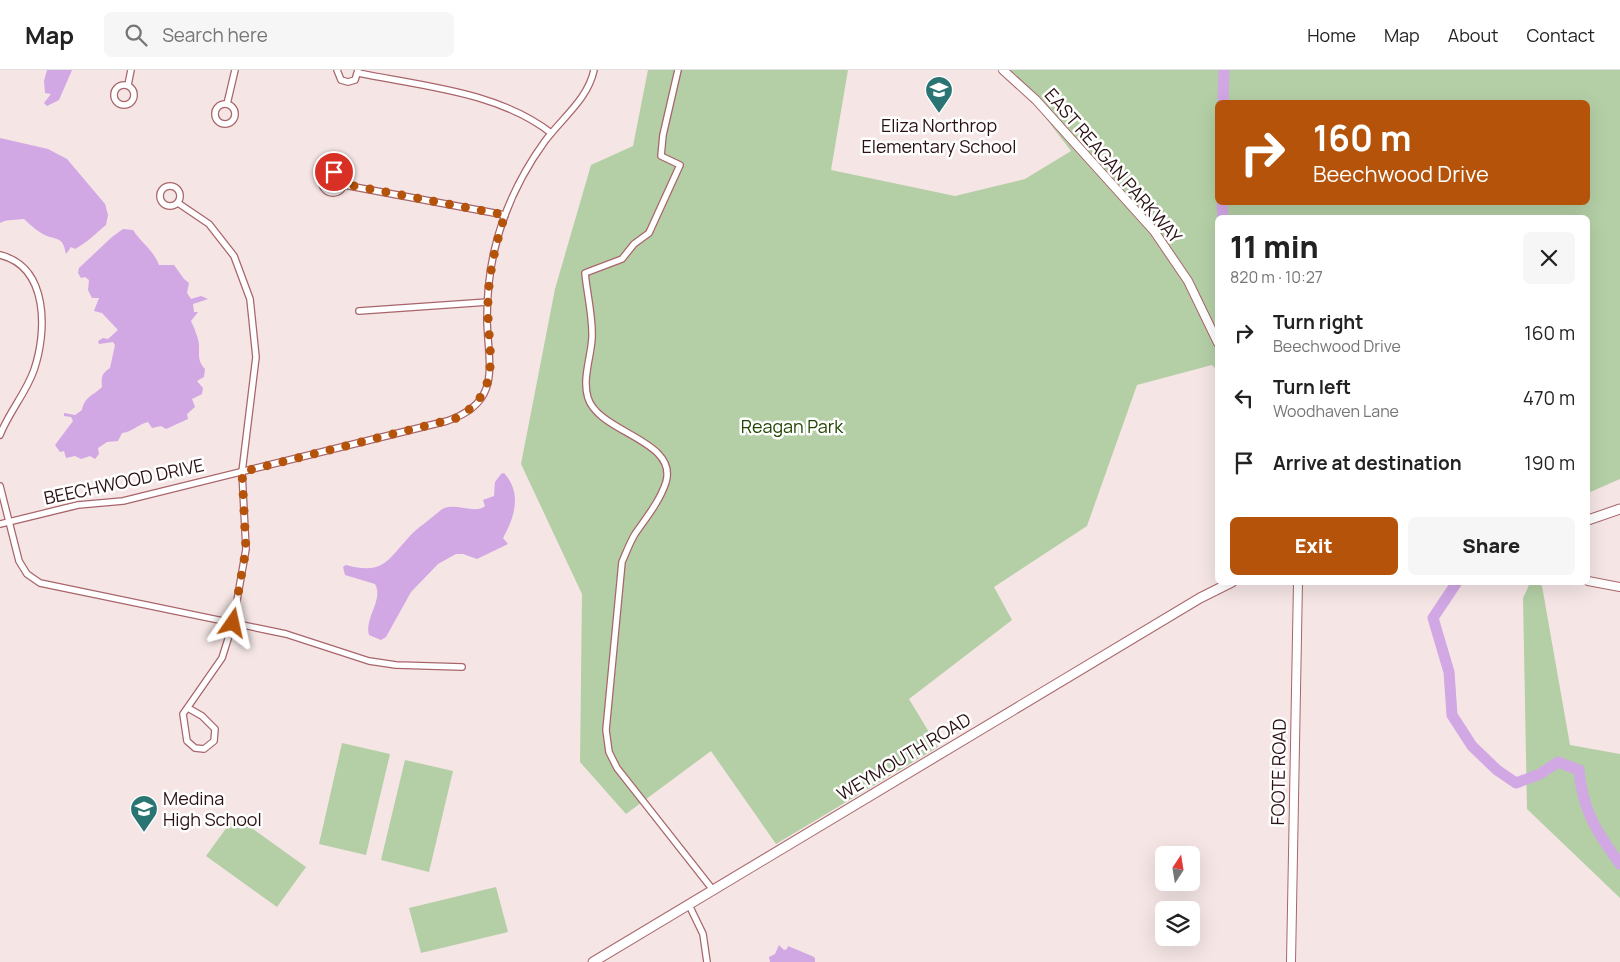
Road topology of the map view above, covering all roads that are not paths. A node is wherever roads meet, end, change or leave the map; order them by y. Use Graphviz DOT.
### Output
graph roads {
  1 [pos="131,70"];
  2 [pos="235,70"];
  3 [pos="337,70"];
  4 [pos="594,70"];
  5 [pos="678,70"];
  6 [pos="1003,70"];
  7 [pos="358,71"];
  8 [pos="128,85"];
  9 [pos="227,104"];
  10 [pos="551,133"];
  11 [pos="344,184"];
  12 [pos="178,203"];
  13 [pos="505,215"];
  14 [pos="0,255"];
  15 [pos="488,302"];
  16 [pos="358,311"];
  17 [pos="1215,337"];
  18 [pos="0,435"];
  19 [pos="242,472"];
  20 [pos="0,486"];
  21 [pos="1620,509"];
  22 [pos="1590,519"];
  23 [pos="9,522"];
  24 [pos="0,524"];
  25 [pos="1590,581"];
  26 [pos="1226,585"];
  27 [pos="1298,585"];
  28 [pos="1620,587"];
  29 [pos="233,623"];
  30 [pos="462,667"];
  31 [pos="188,708"];
  32 [pos="712,890"];
  33 [pos="689,905"];
  34 [pos="593,962"];
  35 [pos="707,962"];
  36 [pos="1291,962"];
  1 -- 8 [label="street"];
  2 -- 9 [label="street"];
  3 -- 7 [label="street"];
  4 -- 10 [label="street, BEECHWOOD DRIVE"];
  5 -- 32 [label="street"];
  6 -- 17 [label="street, EAST REAGAN PARKWAY"];
  7 -- 10 [label="street"];
  10 -- 13 [label="street, BEECHWOOD DRIVE"];
  11 -- 13 [label="street"];
  12 -- 19 [label="street"];
  13 -- 15 [label="street, BEECHWOOD DRIVE"];
  14 -- 18 [label="street"];
  15 -- 16 [label="street"];
  15 -- 19 [label="street, BEECHWOOD DRIVE"];
  19 -- 23 [label="street, BEECHWOOD DRIVE"];
  19 -- 29 [label="street"];
  20 -- 23 [label="street"];
  21 -- 22 [label="main road"];
  23 -- 24 [label="street, BEECHWOOD DRIVE"];
  23 -- 29 [label="street"];
  25 -- 28 [label="street"];
  26 -- 32 [label="main road, WEYMOUTH ROAD"];
  27 -- 36 [label="street, FOOTE ROAD"];
  29 -- 30 [label="street"];
  29 -- 31 [label="street"];
  31 -- 31 [label="street"];
  32 -- 33 [label="main road, WEYMOUTH ROAD"];
  33 -- 34 [label="main road, WEYMOUTH ROAD"];
  33 -- 35 [label="street"];
}
